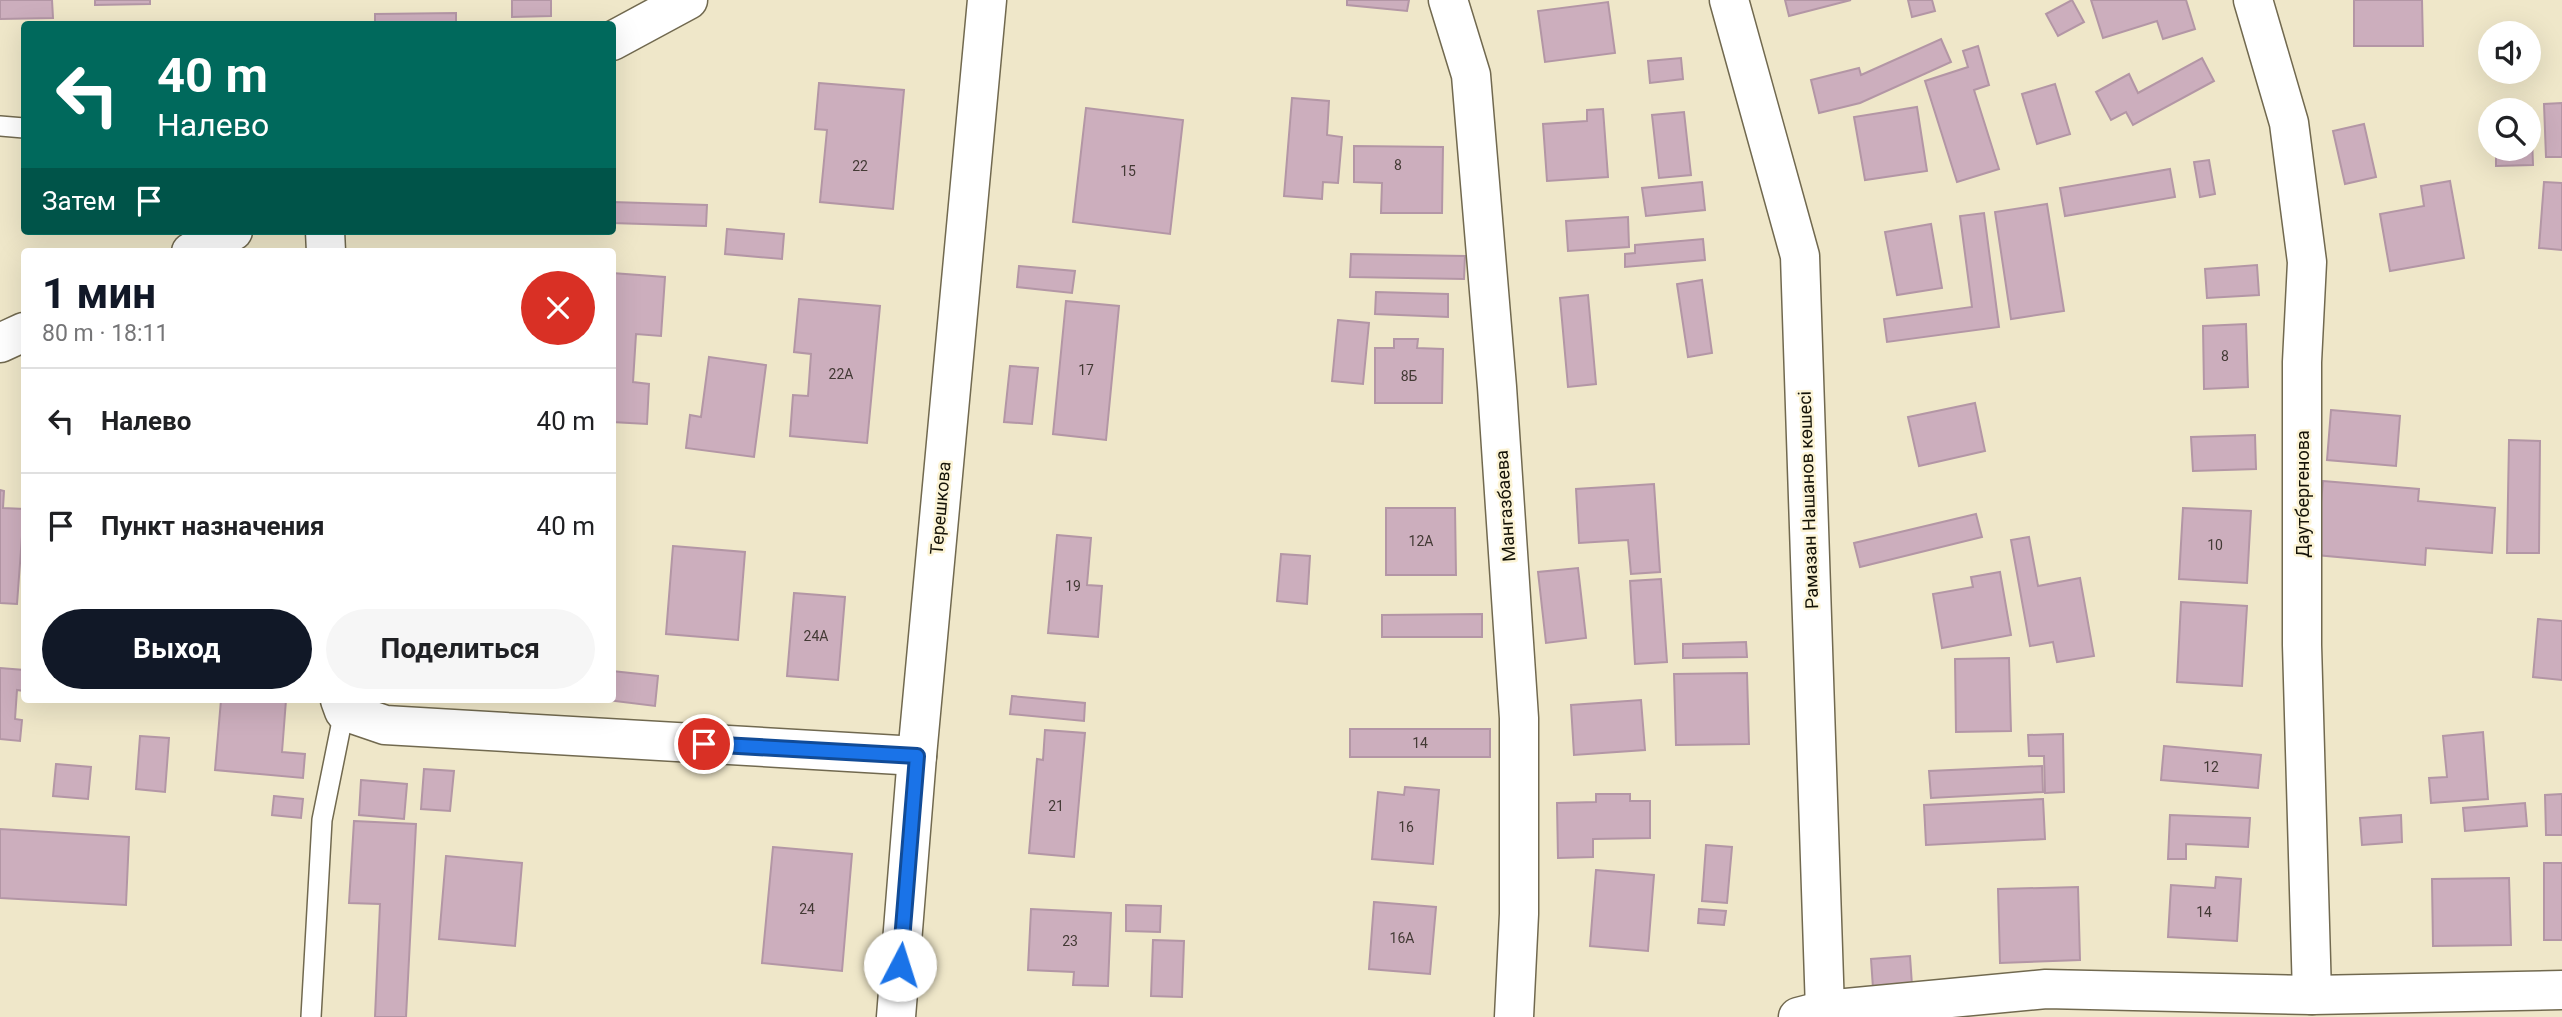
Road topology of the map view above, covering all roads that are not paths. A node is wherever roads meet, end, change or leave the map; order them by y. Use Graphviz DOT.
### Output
graph roads {
  1 [pos="688,0"];
  2 [pos="987,0"];
  3 [pos="1448,0"];
  4 [pos="1729,0"];
  5 [pos="2253,0"];
  6 [pos="616,39"];
  7 [pos="0,126"];
  8 [pos="21,128"];
  9 [pos="225,235"];
  10 [pos="199,248"];
  11 [pos="21,333"];
  12 [pos="0,343"];
  13 [pos="342,706"];
  14 [pos="917,756"];
  15 [pos="2562,990"];
  16 [pos="2312,995"];
  17 [pos="1812,1013"];
  18 [pos="311,1017"];
  19 [pos="896,1017"];
  20 [pos="1514,1017"];
  1 -- 6 [label="street"];
  2 -- 14 [label="street, Терешкова"];
  3 -- 20 [label="street, Мангазбаева"];
  4 -- 17 [label="street, Рамазан Нашанов көшесі"];
  5 -- 16 [label="street, Даутбергенова"];
  7 -- 8 [label="lane"];
  9 -- 10 [label="street"];
  11 -- 12 [label="street"];
  13 -- 14 [label="street"];
  13 -- 18 [label="lane"];
  14 -- 19 [label="street, Терешкова"];
  15 -- 16 [label="street"];
  16 -- 17 [label="street"];
}
